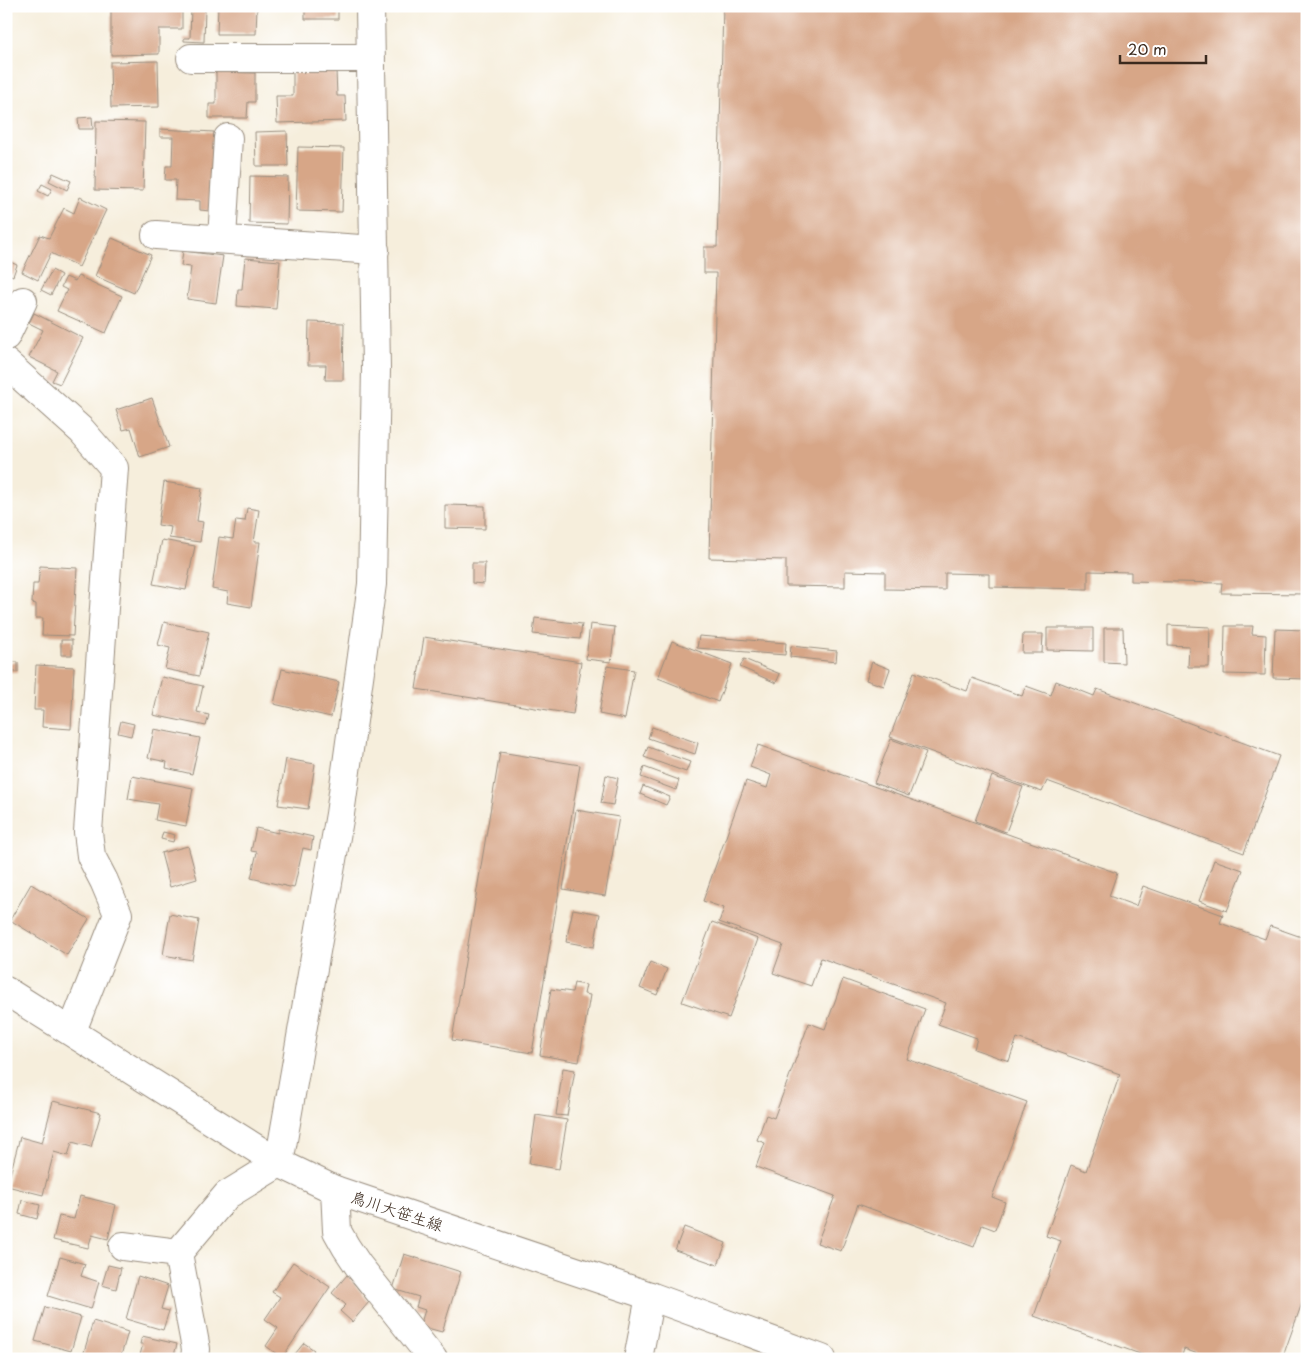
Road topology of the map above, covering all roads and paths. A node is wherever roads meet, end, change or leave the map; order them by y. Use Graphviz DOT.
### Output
graph roads {
  1 [pos="370,6"];
  2 [pos="191,58"];
  3 [pos="371,58"];
  4 [pos="228,138"];
  5 [pos="156,235"];
  6 [pos="222,240"];
  7 [pos="375,250"];
  8 [pos="23,300"];
  9 [pos="6,336"];
  10 [pos="6,363"];
  11 [pos="6,991"];
  12 [pos="72,1031"];
  13 [pos="279,1163"];
  14 [pos="335,1190"];
  15 [pos="123,1246"];
  16 [pos="178,1253"];
  17 [pos="650,1296"];
  18 [pos="195,1359"];
  19 [pos="433,1359"];
  20 [pos="638,1359"];
  21 [pos="822,1359"];
  1 -- 3 [label="street"];
  2 -- 3 [label="street"];
  3 -- 7 [label="street"];
  4 -- 6 [label="street"];
  5 -- 6 [label="street"];
  6 -- 7 [label="street"];
  7 -- 13 [label="street"];
  8 -- 9 [label="street"];
  10 -- 12 [label="street"];
  11 -- 12 [label="street, 鳥川大笹生線"];
  12 -- 13 [label="street, 鳥川大笹生線"];
  13 -- 14 [label="street, 鳥川大笹生線"];
  13 -- 16 [label="street"];
  14 -- 17 [label="street, 鳥川大笹生線"];
  14 -- 19 [label="street"];
  15 -- 16 [label="street"];
  16 -- 18 [label="street"];
  17 -- 20 [label="street"];
  17 -- 21 [label="street, 鳥川大笹生線"];
}
